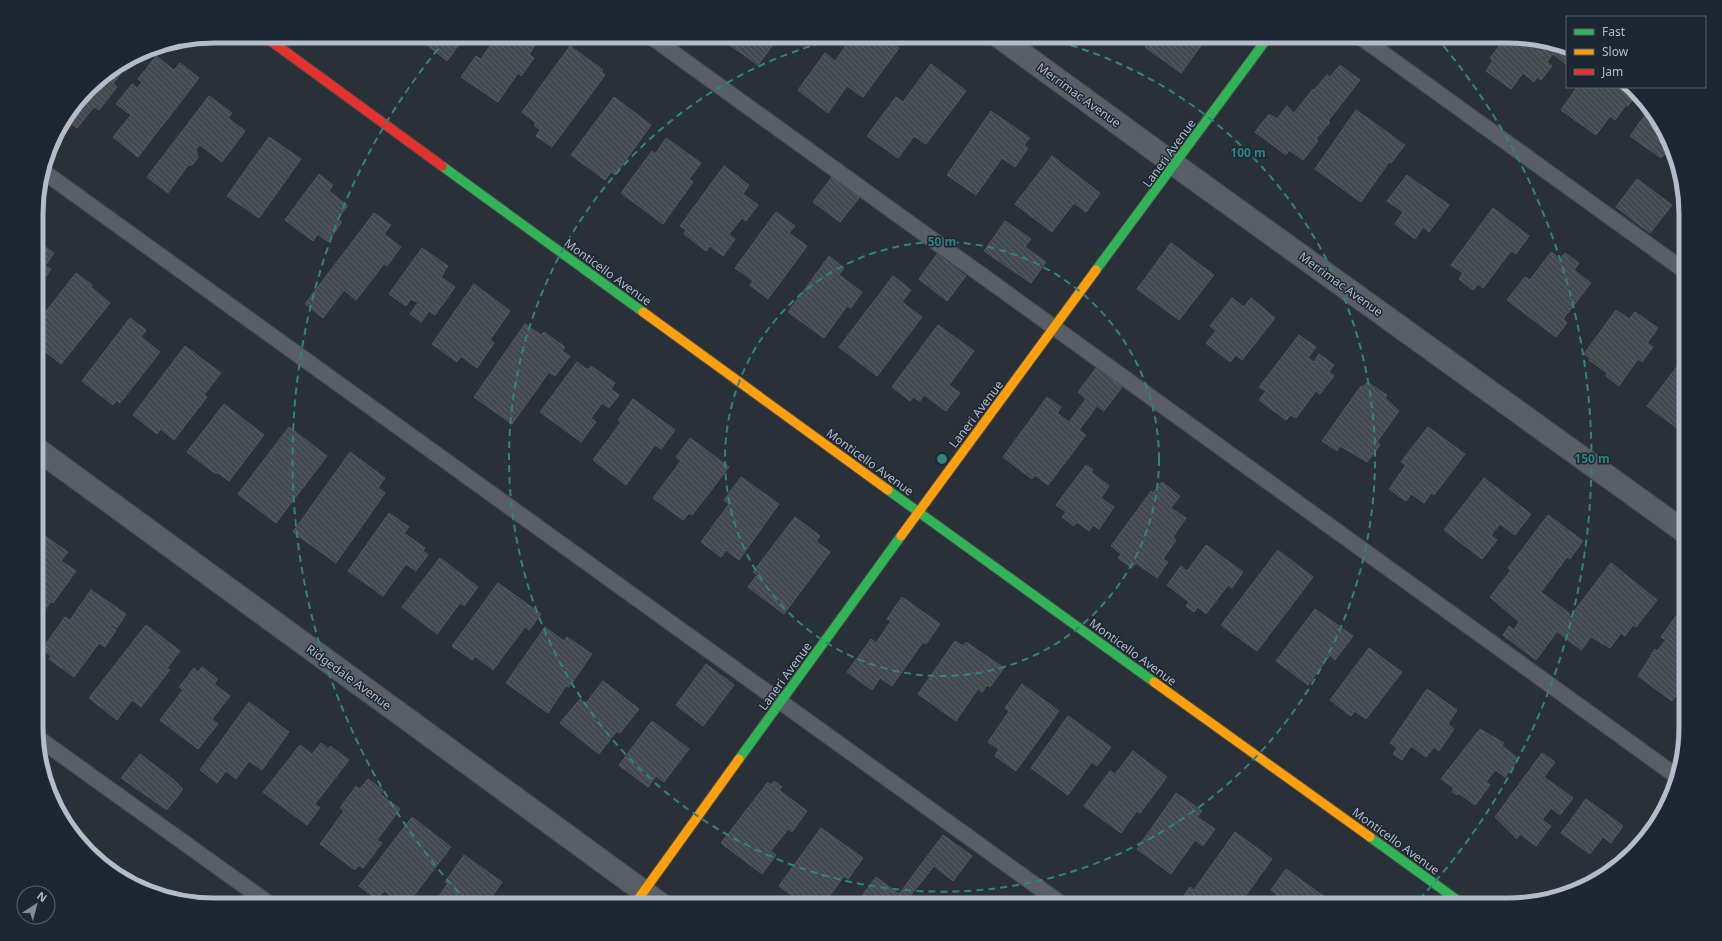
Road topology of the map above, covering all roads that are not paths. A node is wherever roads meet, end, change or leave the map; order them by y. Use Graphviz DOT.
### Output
graph roads {
  1 [pos="274,43"];
  2 [pos="660,43"];
  3 [pos="1008,43"];
  4 [pos="1264,43"];
  5 [pos="1369,43"];
  6 [pos="1175,165"];
  7 [pos="48,175"];
  8 [pos="1679,267"];
  9 [pos="1055,328"];
  10 [pos="43,453"];
  11 [pos="918,512"];
  12 [pos="1679,527"];
  13 [pos="781,701"];
  14 [pos="43,742"];
  15 [pos="1672,773"];
  16 [pos="261,898"];
  17 [pos="639,898"];
  18 [pos="1053,898"];
  19 [pos="1454,898"];
  1 -- 11 [label="street, Monticello Avenue"];
  2 -- 9 [label="lane"];
  3 -- 6 [label="street, Merrimac Avenue"];
  4 -- 6 [label="street, Laneri Avenue"];
  5 -- 8 [label="lane"];
  6 -- 9 [label="street, Laneri Avenue"];
  6 -- 12 [label="street, Merrimac Avenue"];
  7 -- 13 [label="lane"];
  9 -- 11 [label="street, Laneri Avenue"];
  9 -- 15 [label="lane"];
  10 -- 17 [label="street, Ridgedale Avenue"];
  11 -- 13 [label="street, Laneri Avenue"];
  11 -- 19 [label="street, Monticello Avenue"];
  13 -- 17 [label="street, Laneri Avenue"];
  13 -- 18 [label="lane"];
  14 -- 16 [label="lane"];
}
